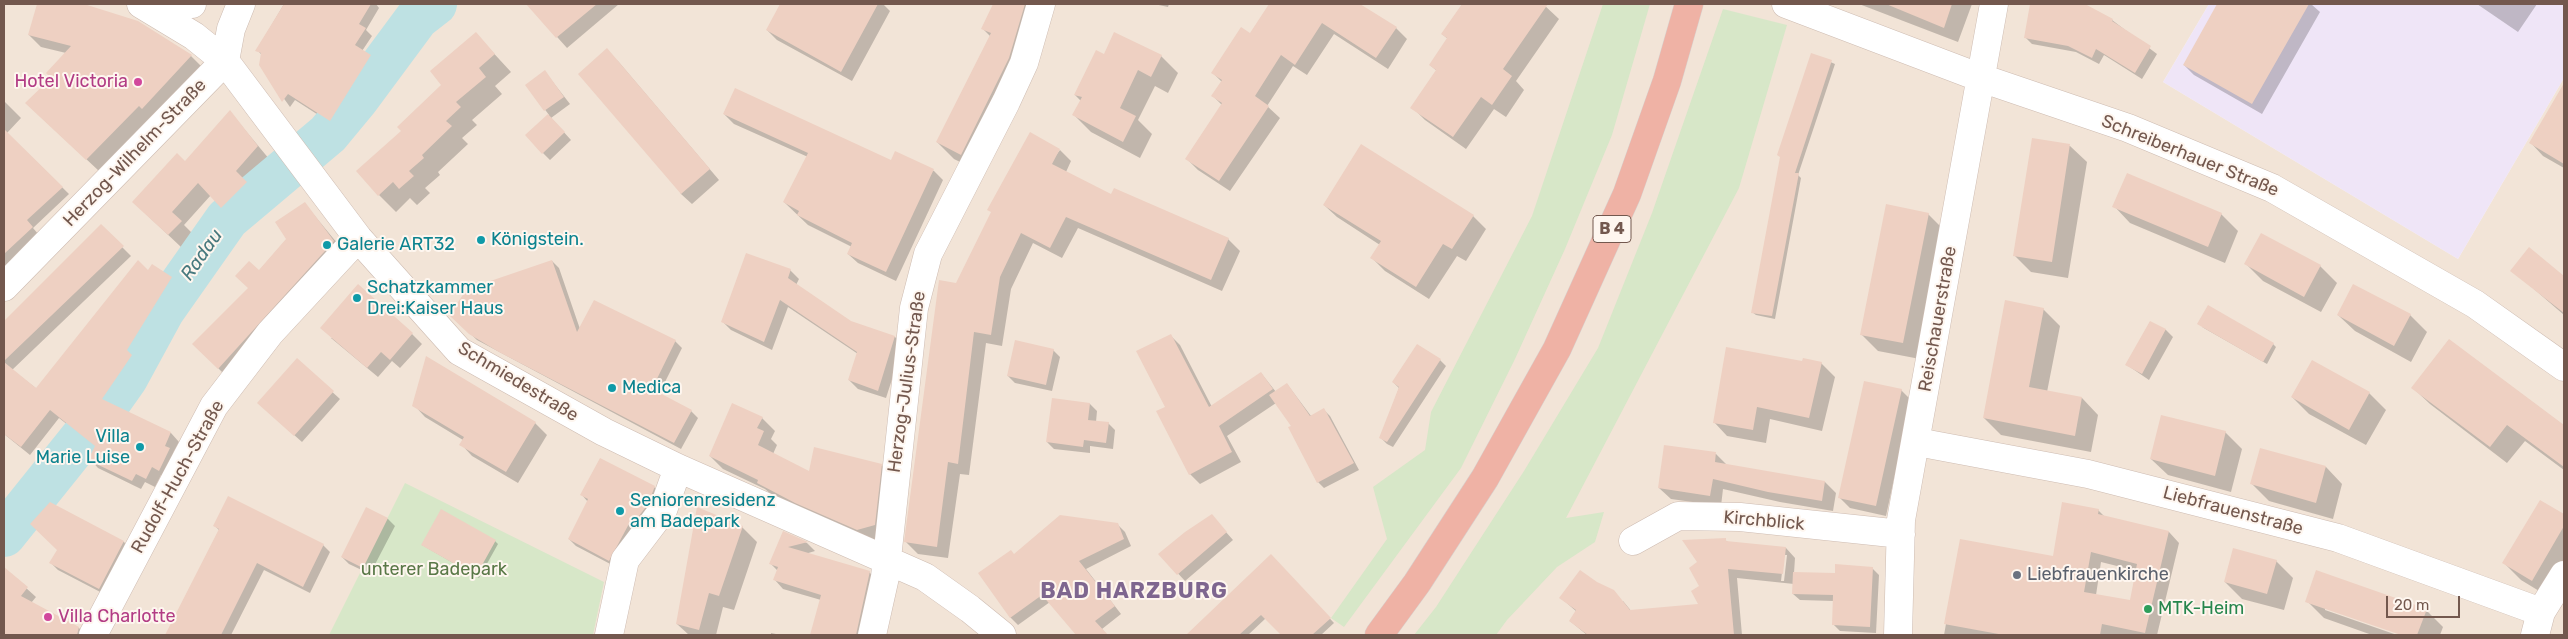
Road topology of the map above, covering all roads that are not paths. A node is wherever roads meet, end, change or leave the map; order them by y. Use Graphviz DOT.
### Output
graph roads {
  1 [pos="141,4"];
  2 [pos="170,4"];
  3 [pos="192,4"];
  4 [pos="241,4"];
  5 [pos="1041,4"];
  6 [pos="1689,4"];
  7 [pos="1994,4"];
  8 [pos="1790,5"];
  9 [pos="225,61"];
  10 [pos="1981,78"];
  11 [pos="358,238"];
  12 [pos="4,287"];
  13 [pos="2564,367"];
  14 [pos="1917,442"];
  15 [pos="678,468"];
  16 [pos="1901,534"];
  17 [pos="1633,541"];
  18 [pos="886,559"];
  19 [pos="2564,575"];
  20 [pos="2538,624"];
  21 [pos="93,635"];
  22 [pos="609,635"];
  23 [pos="872,635"];
  24 [pos="1002,635"];
  25 [pos="1379,635"];
  26 [pos="1898,635"];
  1 -- 9 [label="street, Schmiedestraße"];
  2 -- 3 [label="street"];
  4 -- 9 [label="street"];
  5 -- 18 [label="street, Herzog-Julius-Straße"];
  6 -- 25 [label="highway, B 4"];
  7 -- 10 [label="street, Reischauerstraße"];
  8 -- 10 [label="street, Schreiberhauer Straße"];
  9 -- 11 [label="street, Schmiedestraße"];
  9 -- 12 [label="street, Herzog-Wilhelm-Straße"];
  10 -- 13 [label="street, Schreiberhauer Straße"];
  10 -- 14 [label="street, Reischauerstraße"];
  11 -- 15 [label="street, Schmiedestraße"];
  11 -- 21 [label="street, Rudolf-Huch-Straße"];
  14 -- 16 [label="street, Reischauerstraße"];
  14 -- 20 [label="street, Liebfrauenstraße"];
  15 -- 18 [label="street, Schmiedestraße"];
  15 -- 22 [label="street"];
  16 -- 17 [label="street, Kirchblick"];
  16 -- 26 [label="street, Reischauerstraße"];
  18 -- 23 [label="street, Herzog-Julius-Straße"];
  18 -- 24 [label="street, Schmiedestraße"];
  19 -- 20 [label="street"];
}
